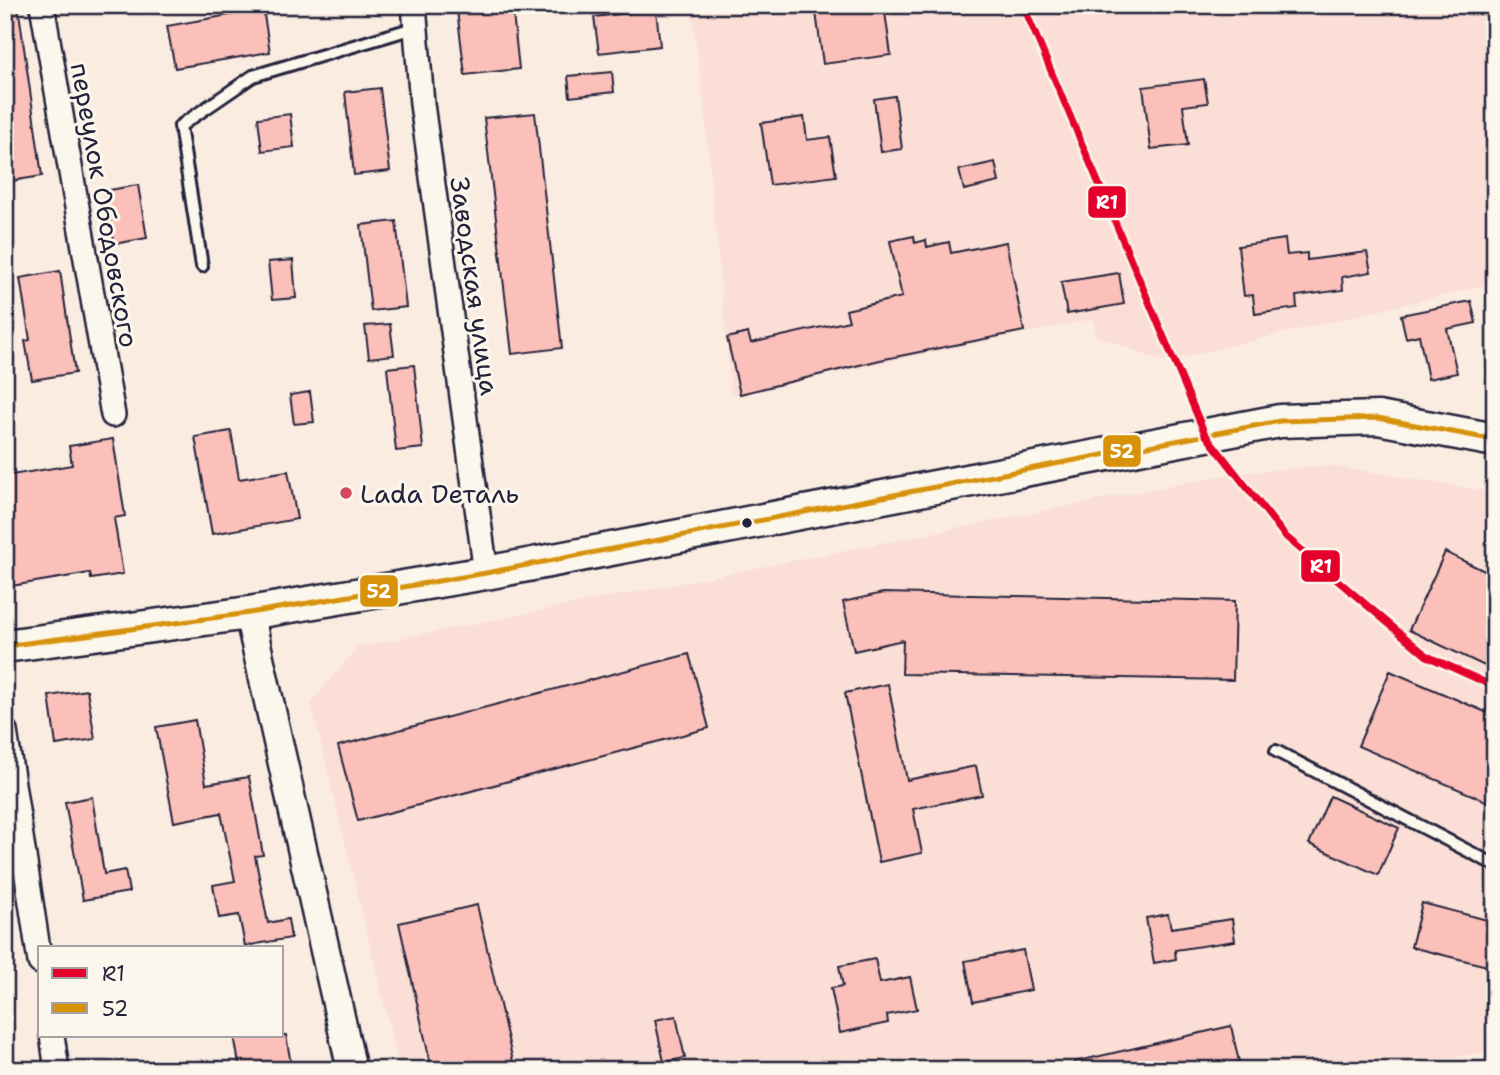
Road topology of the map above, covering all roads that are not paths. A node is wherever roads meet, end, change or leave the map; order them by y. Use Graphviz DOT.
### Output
graph roads {
  1 [pos="41,5"];
  2 [pos="415,16"];
  3 [pos="202,266"];
  4 [pos="113,415"];
  5 [pos="1495,440"];
  6 [pos="486,573"];
  7 [pos="249,613"];
  8 [pos="5,646"];
  9 [pos="5,731"];
  10 [pos="1276,751"];
  11 [pos="14,849"];
  12 [pos="1495,865"];
  13 [pos="38,953"];
  14 [pos="52,1036"];
  15 [pos="57,1070"];
  16 [pos="352,1070"];
  1 -- 4 [label="street, переулок Ободовского"];
  2 -- 3 [label="lane"];
  2 -- 6 [label="street, Заводская улица"];
  5 -- 6 [label="main road"];
  6 -- 7 [label="main road"];
  7 -- 8 [label="main road"];
  7 -- 16 [label="street"];
  9 -- 11 [label="street"];
  10 -- 12 [label="lane"];
  11 -- 13 [label="street"];
  14 -- 15 [label="street"];
}
